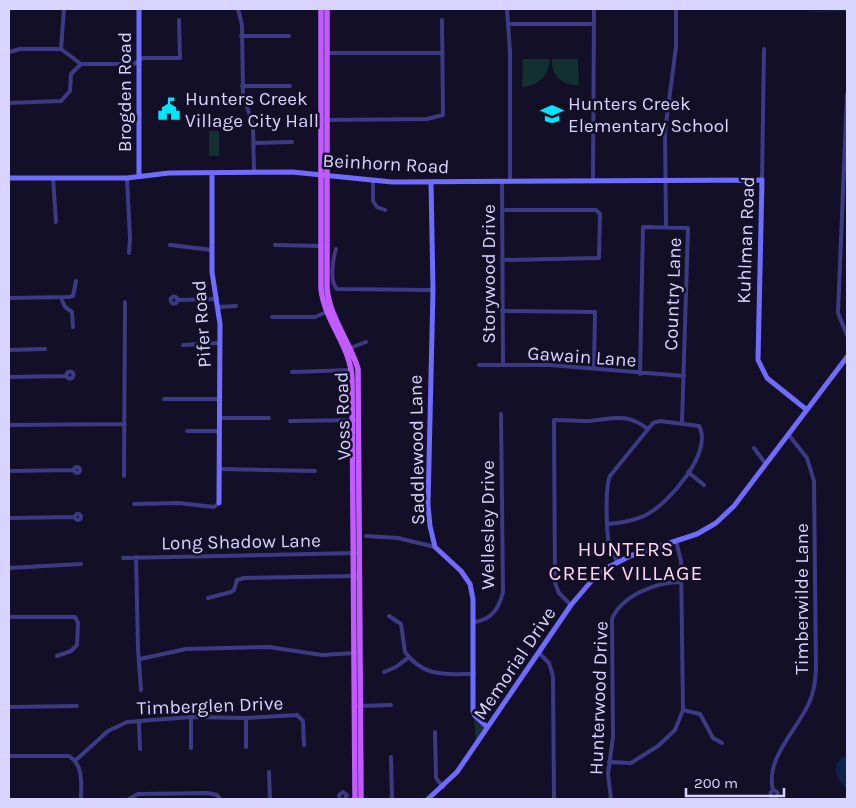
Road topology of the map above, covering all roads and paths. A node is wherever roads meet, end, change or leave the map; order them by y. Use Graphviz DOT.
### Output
graph roads {
  1 [pos="64,9"];
  2 [pos="139,9"];
  3 [pos="238,9"];
  4 [pos="321,9"];
  5 [pos="327,9"];
  6 [pos="507,9"];
  7 [pos="594,9"];
  8 [pos="676,9"];
  9 [pos="179,20"];
  10 [pos="442,20"];
  11 [pos="508,24"];
  12 [pos="594,24"];
  13 [pos="241,36"];
  14 [pos="289,36"];
  15 [pos="61,49"];
  16 [pos="764,49"];
  17 [pos="9,52"];
  18 [pos="442,53"];
  19 [pos="323,54"];
  20 [pos="139,61"];
  21 [pos="81,64"];
  22 [pos="242,86"];
  23 [pos="290,86"];
  24 [pos="847,94"];
  25 [pos="9,103"];
  26 [pos="323,120"];
  27 [pos="254,142"];
  28 [pos="292,142"];
  29 [pos="846,146"];
  30 [pos="254,172"];
  31 [pos="212,173"];
  32 [pos="139,175"];
  33 [pos="324,176"];
  34 [pos="9,178"];
  35 [pos="53,178"];
  36 [pos="127,178"];
  37 [pos="762,180"];
  38 [pos="373,181"];
  39 [pos="593,181"];
  40 [pos="667,181"];
  41 [pos="431,182"];
  42 [pos="502,182"];
  43 [pos="510,182"];
  44 [pos="385,210"];
  45 [pos="502,210"];
  46 [pos="56,222"];
  47 [pos="666,227"];
  48 [pos="840,241"];
  49 [pos="847,241"];
  50 [pos="170,245"];
  51 [pos="275,245"];
  52 [pos="324,246"];
  53 [pos="336,249"];
  54 [pos="212,250"];
  55 [pos="129,253"];
  56 [pos="502,260"];
  57 [pos="76,281"];
  58 [pos="432,290"];
  59 [pos="9,298"];
  60 [pos="61,298"];
  61 [pos="217,299"];
  62 [pos="177,300"];
  63 [pos="125,302"];
  64 [pos="236,306"];
  65 [pos="218,307"];
  66 [pos="502,311"];
  67 [pos="328,312"];
  68 [pos="272,317"];
  69 [pos="73,326"];
  70 [pos="847,335"];
  71 [pos="366,342"];
  72 [pos="220,343"];
  73 [pos="184,345"];
  74 [pos="350,348"];
  75 [pos="45,349"];
  76 [pos="9,350"];
  77 [pos="847,357"];
  78 [pos="845,364"];
  79 [pos="479,365"];
  80 [pos="502,365"];
  81 [pos="594,369"];
  82 [pos="352,370"];
  83 [pos="292,372"];
  84 [pos="640,374"];
  85 [pos="66,376"];
  86 [pos="684,376"];
  87 [pos="9,377"];
  88 [pos="355,379"];
  89 [pos="164,399"];
  90 [pos="219,399"];
  91 [pos="807,410"];
  92 [pos="501,414"];
  93 [pos="220,418"];
  94 [pos="268,418"];
  95 [pos="355,420"];
  96 [pos="290,421"];
  97 [pos="682,423"];
  98 [pos="125,424"];
  99 [pos="9,425"];
  100 [pos="648,429"];
  101 [pos="186,431"];
  102 [pos="219,431"];
  103 [pos="788,434"];
  104 [pos="754,448"];
  105 [pos="765,463"];
  106 [pos="220,469"];
  107 [pos="74,470"];
  108 [pos="9,471"];
  109 [pos="315,471"];
  110 [pos="688,472"];
  111 [pos="124,476"];
  112 [pos="704,485"];
  113 [pos="219,503"];
  114 [pos="134,504"];
  115 [pos="74,517"];
  116 [pos="9,518"];
  117 [pos="608,524"];
  118 [pos="366,536"];
  119 [pos="676,541"];
  120 [pos="435,547"];
  121 [pos="356,553"];
  122 [pos="136,557"];
  123 [pos="123,558"];
  124 [pos="617,561"];
  125 [pos="81,564"];
  126 [pos="9,568"];
  127 [pos="356,576"];
  128 [pos="681,582"];
  129 [pos="208,598"];
  130 [pos="571,605"];
  131 [pos="389,616"];
  132 [pos="9,617"];
  133 [pos="474,622"];
  134 [pos="357,653"];
  135 [pos="539,654"];
  136 [pos="57,656"];
  137 [pos="408,657"];
  138 [pos="140,659"];
  139 [pos="384,672"];
  140 [pos="475,674"];
  141 [pos="142,690"];
  142 [pos="390,705"];
  143 [pos="77,706"];
  144 [pos="357,706"];
  145 [pos="9,707"];
  146 [pos="683,710"];
  147 [pos="190,717"];
  148 [pos="246,718"];
  149 [pos="139,722"];
  150 [pos="487,727"];
  151 [pos="435,732"];
  152 [pos="722,743"];
  153 [pos="304,745"];
  154 [pos="246,747"];
  155 [pos="191,748"];
  156 [pos="140,749"];
  157 [pos="9,756"];
  158 [pos="391,757"];
  159 [pos="76,760"];
  160 [pos="609,762"];
  161 [pos="269,772"];
  162 [pos="443,787"];
  163 [pos="773,790"];
  164 [pos="175,797"];
  165 [pos="81,799"];
  166 [pos="130,799"];
  167 [pos="220,799"];
  168 [pos="270,799"];
  169 [pos="339,799"];
  170 [pos="345,799"];
  171 [pos="355,799"];
  172 [pos="361,799"];
  173 [pos="392,799"];
  174 [pos="428,799"];
  175 [pos="554,799"];
  176 [pos="611,799"];
  1 -- 15 [label="street"];
  2 -- 20 [label="street, Brogden Road"];
  3 -- 13 [label="street"];
  4 -- 19 [label="main road, Voss Road"];
  5 -- 19 [label="main road, Voss Road"];
  6 -- 11 [label="street"];
  7 -- 12 [label="street"];
  8 -- 40 [label="street, Country Lane"];
  9 -- 20 [label="street"];
  10 -- 18 [label="street"];
  11 -- 12 [label="street"];
  11 -- 43 [label="street"];
  12 -- 39 [label="street"];
  13 -- 14 [label="street"];
  13 -- 22 [label="street"];
  15 -- 17 [label="street"];
  15 -- 21 [label="street"];
  16 -- 37 [label="street, Kuhlman Road"];
  18 -- 19 [label="street"];
  18 -- 26 [label="street"];
  19 -- 26 [label="main road, Voss Road"];
  20 -- 21 [label="street"];
  20 -- 32 [label="street, Brogden Road"];
  21 -- 25 [label="street"];
  22 -- 23 [label="street"];
  22 -- 27 [label="street"];
  24 -- 29 [label="street"];
  26 -- 33 [label="main road, Voss Road"];
  27 -- 28 [label="street"];
  27 -- 30 [label="street"];
  29 -- 48 [label="street"];
  30 -- 31 [label="street, Beinhorn Road"];
  30 -- 33 [label="street, Beinhorn Road"];
  31 -- 32 [label="street, Beinhorn Road"];
  31 -- 54 [label="street, Pifer Road"];
  32 -- 36 [label="street, Beinhorn Road"];
  33 -- 38 [label="street, Beinhorn Road"];
  33 -- 52 [label="main road, Voss Road"];
  34 -- 35 [label="street, Beinhorn Road"];
  35 -- 36 [label="street, Beinhorn Road"];
  35 -- 46 [label="street"];
  36 -- 55 [label="street"];
  37 -- 40 [label="street, Beinhorn Road"];
  37 -- 91 [label="street, Kuhlman Road"];
  38 -- 41 [label="street, Beinhorn Road"];
  38 -- 44 [label="street"];
  39 -- 40 [label="street, Beinhorn Road"];
  39 -- 43 [label="street, Beinhorn Road"];
  40 -- 47 [label="street, Country Lane"];
  41 -- 42 [label="street, Beinhorn Road"];
  41 -- 58 [label="street, Saddlewood Lane"];
  42 -- 43 [label="street, Beinhorn Road"];
  42 -- 45 [label="street, Storywood Drive"];
  45 -- 56 [label="street, Storywood Drive"];
  45 -- 56 [label="street"];
  47 -- 84 [label="street"];
  47 -- 86 [label="street, Country Lane"];
  48 -- 49 [label="street"];
  48 -- 70 [label="street"];
  50 -- 54 [label="street"];
  51 -- 52 [label="street"];
  52 -- 67 [label="main road, Voss Road"];
  53 -- 58 [label="street"];
  54 -- 61 [label="street, Pifer Road"];
  56 -- 66 [label="street, Storywood Drive"];
  57 -- 60 [label="street"];
  58 -- 120 [label="street, Saddlewood Lane"];
  59 -- 60 [label="street"];
  60 -- 69 [label="street"];
  61 -- 62 [label="street"];
  61 -- 65 [label="street, Pifer Road"];
  63 -- 98 [label="street"];
  64 -- 65 [label="street"];
  65 -- 72 [label="street, Pifer Road"];
  66 -- 80 [label="street, Storywood Drive"];
  66 -- 81 [label="street"];
  67 -- 68 [label="street"];
  67 -- 74 [label="main road, Voss Road"];
  67 -- 82 [label="main road, Voss Road"];
  71 -- 74 [label="street"];
  72 -- 73 [label="street"];
  72 -- 90 [label="street, Pifer Road"];
  74 -- 88 [label="main road, Voss Road"];
  75 -- 76 [label="street"];
  77 -- 78 [label="street, Memorial Drive"];
  78 -- 91 [label="street, Memorial Drive"];
  79 -- 80 [label="street, Gawain Lane"];
  80 -- 81 [label="street, Gawain Lane"];
  81 -- 84 [label="street, Gawain Lane"];
  82 -- 83 [label="street"];
  82 -- 88 [label="main road, Voss Road"];
  84 -- 86 [label="street, Gawain Lane"];
  85 -- 87 [label="street"];
  86 -- 97 [label="street, Country Lane"];
  88 -- 95 [label="main road, Voss Road"];
  89 -- 90 [label="street"];
  90 -- 93 [label="street, Pifer Road"];
  91 -- 103 [label="street, Memorial Drive"];
  92 -- 133 [label="street, Wellesley Drive"];
  93 -- 94 [label="street"];
  93 -- 102 [label="street, Pifer Road"];
  95 -- 96 [label="street"];
  95 -- 121 [label="main road, Voss Road"];
  97 -- 100 [label="street"];
  97 -- 110 [label="street"];
  98 -- 99 [label="street"];
  98 -- 111 [label="street"];
  100 -- 117 [label="street"];
  100 -- 130 [label="street"];
  101 -- 102 [label="street"];
  102 -- 106 [label="street, Pifer Road"];
  103 -- 105 [label="street, Memorial Drive"];
  103 -- 163 [label="street, Timberwilde Lane"];
  104 -- 105 [label="street"];
  105 -- 119 [label="street, Memorial Drive"];
  106 -- 109 [label="street"];
  106 -- 113 [label="street, Pifer Road"];
  107 -- 108 [label="street"];
  110 -- 112 [label="street"];
  110 -- 117 [label="street"];
  113 -- 114 [label="street"];
  115 -- 116 [label="street"];
  117 -- 124 [label="street"];
  118 -- 120 [label="street"];
  119 -- 124 [label="street, Memorial Drive"];
  119 -- 128 [label="street"];
  120 -- 133 [label="street, Saddlewood Lane"];
  121 -- 122 [label="street, Long Shadow Lane"];
  121 -- 127 [label="main road, Voss Road"];
  122 -- 123 [label="street, Long Shadow Lane"];
  122 -- 138 [label="street"];
  124 -- 130 [label="street, Memorial Drive"];
  125 -- 126 [label="street"];
  127 -- 129 [label="street"];
  127 -- 134 [label="main road, Voss Road"];
  128 -- 146 [label="street"];
  128 -- 160 [label="street, Hunterwood Drive"];
  130 -- 135 [label="street, Memorial Drive"];
  131 -- 137 [label="street"];
  132 -- 136 [label="street"];
  133 -- 140 [label="street, Saddlewood Lane"];
  134 -- 138 [label="street"];
  134 -- 144 [label="main road, Voss Road"];
  135 -- 150 [label="street, Memorial Drive"];
  135 -- 175 [label="street"];
  137 -- 139 [label="street"];
  137 -- 140 [label="street"];
  138 -- 141 [label="street"];
  140 -- 150 [label="street, Saddlewood Lane"];
  142 -- 144 [label="street"];
  143 -- 145 [label="street"];
  144 -- 171 [label="main road, Voss Road"];
  144 -- 172 [label="main road, Voss Road"];
  146 -- 152 [label="street"];
  146 -- 160 [label="street"];
  147 -- 148 [label="street, Timberglen Drive"];
  147 -- 149 [label="street, Timberglen Drive"];
  147 -- 155 [label="street"];
  148 -- 153 [label="street, Timberglen Drive"];
  148 -- 154 [label="street"];
  149 -- 156 [label="street"];
  149 -- 159 [label="street, Timberglen Drive"];
  150 -- 162 [label="street, Memorial Drive"];
  151 -- 162 [label="street"];
  157 -- 159 [label="street"];
  158 -- 173 [label="street"];
  159 -- 165 [label="street"];
  160 -- 176 [label="street, Hunterwood Drive"];
  161 -- 168 [label="street"];
  162 -- 174 [label="street, Memorial Drive"];
  164 -- 166 [label="street"];
  164 -- 167 [label="street"];
  169 -- 170 [label="street"];
}
